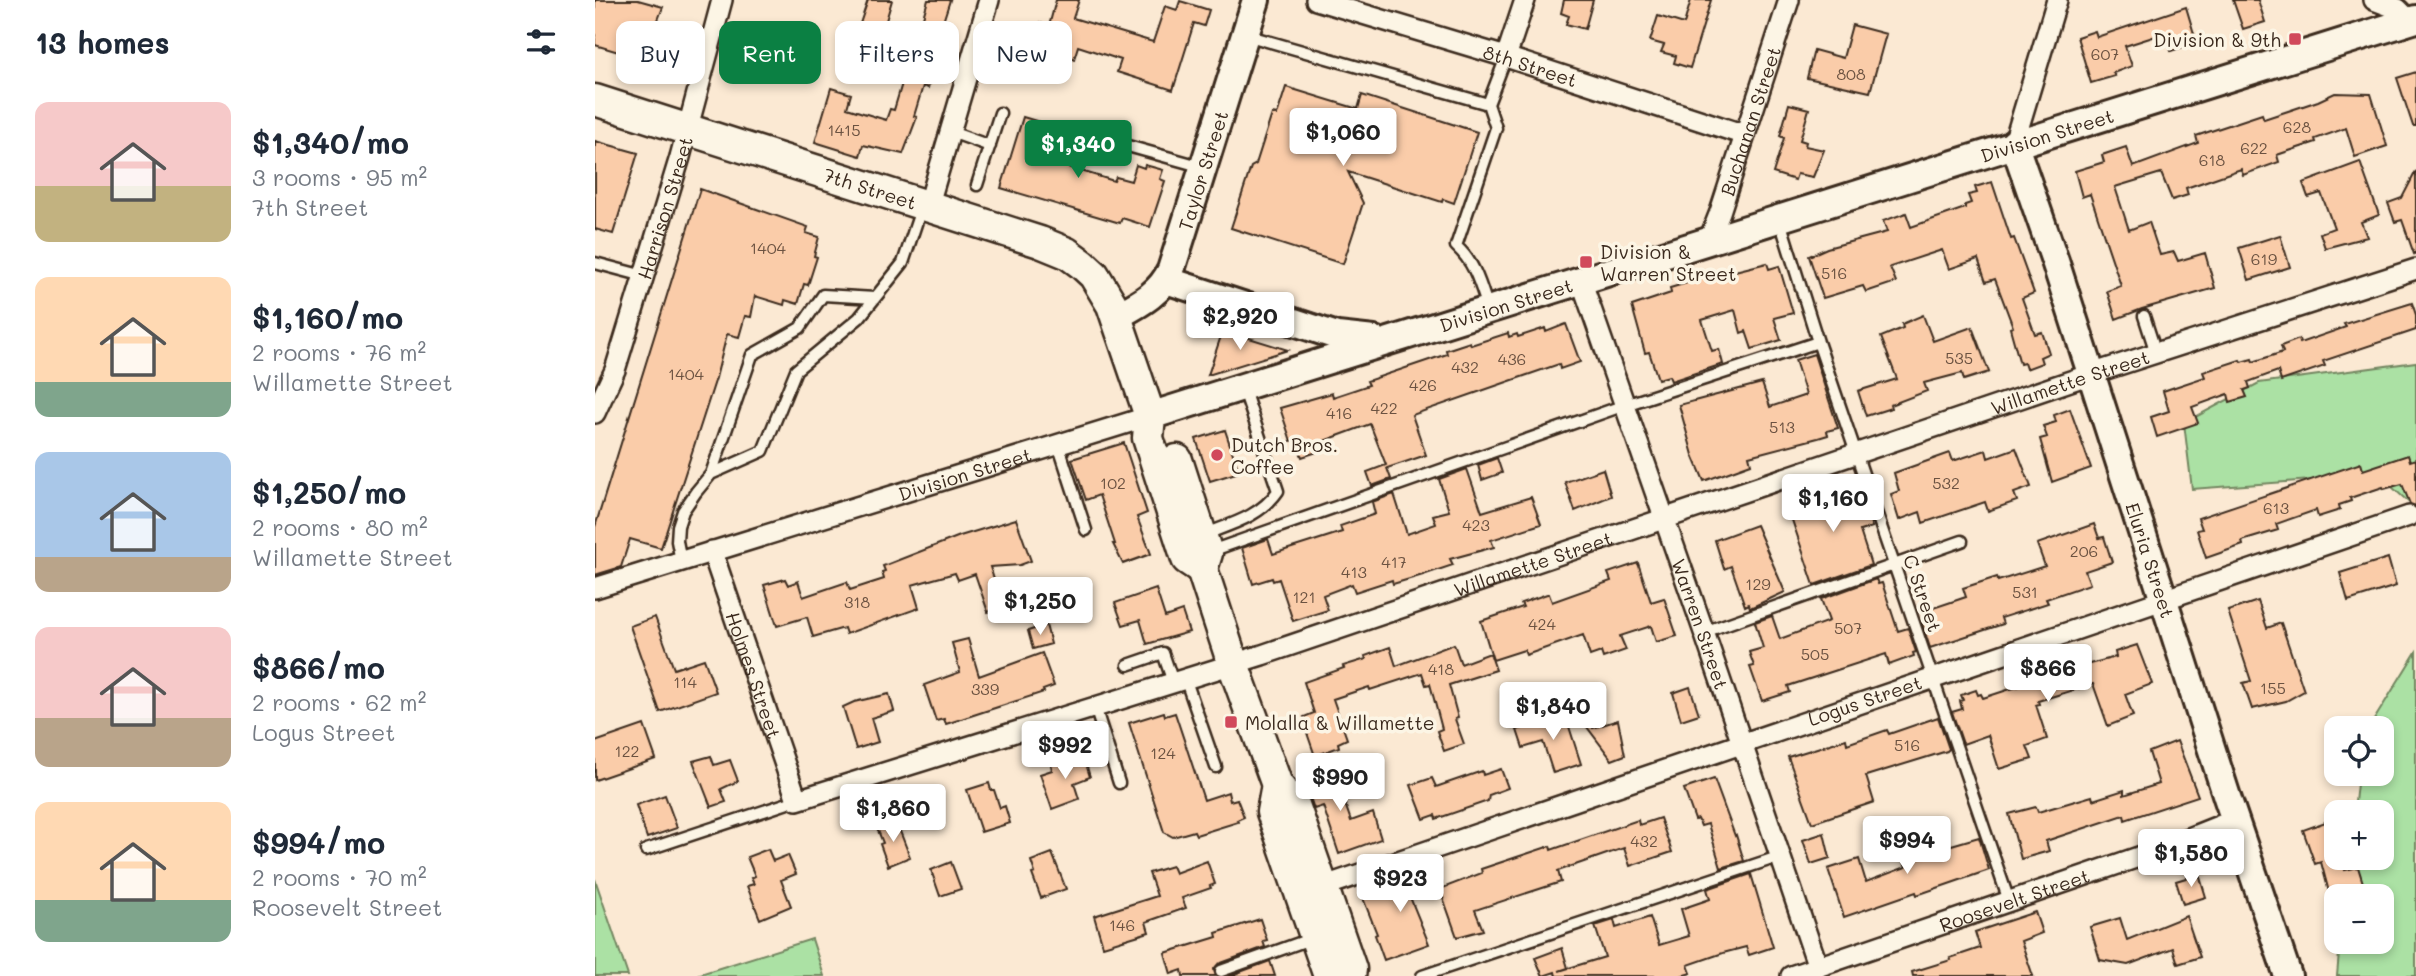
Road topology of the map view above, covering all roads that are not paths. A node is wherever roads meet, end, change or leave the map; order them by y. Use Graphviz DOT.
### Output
graph roads {
  1 [pos="722,0"];
  2 [pos="989,0"];
  3 [pos="1256,0"];
  4 [pos="1316,0"];
  5 [pos="1525,0"];
  6 [pos="1789,0"];
  7 [pos="2057,0"];
  8 [pos="2374,0"];
  9 [pos="2413,20"];
  10 [pos="1245,35"];
  11 [pos="1506,57"];
  12 [pos="595,100"];
  13 [pos="1488,104"];
  14 [pos="1000,113"];
  15 [pos="685,129"];
  16 [pos="951,132"];
  17 [pos="1745,135"];
  18 [pos="1099,138"];
  19 [pos="2014,143"];
  20 [pos="990,146"];
  21 [pos="1203,167"];
  22 [pos="977,185"];
  23 [pos="925,206"];
  24 [pos="1779,218"];
  25 [pos="1709,240"];
  26 [pos="595,263"];
  27 [pos="2416,270"];
  28 [pos="644,276"];
  29 [pos="1166,280"];
  30 [pos="1581,280"];
  31 [pos="875,298"];
  32 [pos="1488,308"];
  33 [pos="1117,316"];
  34 [pos="2144,316"];
  35 [pos="1390,339"];
  36 [pos="1818,342"];
  37 [pos="2156,354"];
  38 [pos="2091,374"];
  39 [pos="1242,387"];
  40 [pos="1625,405"];
  41 [pos="595,413"];
  42 [pos="1150,415"];
  43 [pos="1058,444"];
  44 [pos="1856,454"];
  45 [pos="711,474"];
  46 [pos="2409,516"];
  47 [pos="1663,519"];
  48 [pos="1086,530"];
  49 [pos="1962,541"];
  50 [pos="712,551"];
  51 [pos="1204,552"];
  52 [pos="681,561"];
  53 [pos="1894,564"];
  54 [pos="595,589"];
  55 [pos="2165,597"];
  56 [pos="1704,632"];
  57 [pos="1233,664"];
  58 [pos="1128,665"];
  59 [pos="1933,675"];
  60 [pos="1179,680"];
  61 [pos="1095,707"];
  62 [pos="1742,741"];
  63 [pos="1216,767"];
  64 [pos="1119,783"];
  65 [pos="1277,785"];
  66 [pos="797,800"];
  67 [pos="2236,819"];
  68 [pos="646,850"];
  69 [pos="1780,856"];
  70 [pos="1322,887"];
  71 [pos="2009,901"];
  72 [pos="1315,937"];
  73 [pos="1818,967"];
  74 [pos="1221,971"];
  75 [pos="1329,976"];
  76 [pos="1350,976"];
  77 [pos="1422,976"];
  78 [pos="1791,976"];
  79 [pos="2288,976"];
  1 -- 15 [label="street, Harrison Street"];
  2 -- 16 [label="street"];
  3 -- 10 [label="street, Taylor Street"];
  4 -- 11 [label="street, 8th Street"];
  5 -- 11 [label="street"];
  6 -- 17 [label="street, Buchanan Street"];
  7 -- 19 [label="street"];
  8 -- 9 [label="street"];
  9 -- 19 [label="street, Division Street"];
  10 -- 13 [label="lane"];
  10 -- 21 [label="street, Taylor Street"];
  11 -- 13 [label="lane"];
  11 -- 17 [label="street, 8th Street"];
  12 -- 15 [label="main road, 7th Street"];
  13 -- 32 [label="lane"];
  14 -- 20 [label="lane"];
  15 -- 23 [label="main road, 7th Street"];
  15 -- 28 [label="street, Harrison Street"];
  16 -- 20 [label="lane"];
  16 -- 23 [label="street"];
  17 -- 25 [label="street, Buchanan Street"];
  18 -- 21 [label="lane"];
  19 -- 24 [label="street, Division Street"];
  19 -- 38 [label="street, Eluria Street"];
  20 -- 22 [label="lane"];
  21 -- 29 [label="street, Taylor Street"];
  23 -- 31 [label="lane"];
  23 -- 33 [label="main road, 7th Street"];
  24 -- 25 [label="street, Division Street"];
  24 -- 36 [label="lane, C Street"];
  25 -- 30 [label="street, Division Street"];
  26 -- 28 [label="lane"];
  27 -- 37 [label="street, Willamette Street"];
  28 -- 41 [label="street, Harrison Street"];
  29 -- 33 [label="street, Taylor Street"];
  29 -- 35 [label="street"];
  30 -- 32 [label="street, Division Street"];
  30 -- 40 [label="street, Warren Street"];
  31 -- 45 [label="lane"];
  31 -- 45 [label="lane"];
  32 -- 35 [label="street, Division Street"];
  33 -- 42 [label="main road, 7th Street"];
  34 -- 37 [label="lane"];
  35 -- 39 [label="street, Division Street"];
  36 -- 40 [label="lane"];
  36 -- 44 [label="lane, C Street"];
  37 -- 38 [label="street, Willamette Street"];
  38 -- 44 [label="street, Willamette Street"];
  38 -- 55 [label="street, Eluria Street"];
  39 -- 42 [label="street, Division Street"];
  39 -- 51 [label="lane"];
  40 -- 47 [label="street, Warren Street"];
  40 -- 51 [label="lane"];
  42 -- 43 [label="street, Division Street"];
  42 -- 51 [label="main road, 7th Street"];
  43 -- 48 [label="lane"];
  43 -- 50 [label="street, Division Street"];
  44 -- 47 [label="street, Willamette Street"];
  44 -- 53 [label="lane, C Street"];
  45 -- 52 [label="lane"];
  46 -- 55 [label="street, Logus Street"];
  47 -- 56 [label="street, Warren Street"];
  47 -- 57 [label="street, Willamette Street"];
  49 -- 53 [label="lane"];
  50 -- 52 [label="street, Division Street"];
  50 -- 66 [label="street, Holmes Street"];
  51 -- 57 [label="main road, 7th Street"];
  52 -- 54 [label="street, Division Street"];
  53 -- 56 [label="lane"];
  53 -- 59 [label="lane, C Street"];
  55 -- 59 [label="street, Logus Street"];
  55 -- 67 [label="street, Eluria Street"];
  56 -- 62 [label="street, Warren Street"];
  57 -- 60 [label="street, Willamette Street"];
  57 -- 65 [label="main road, 7th Street"];
  58 -- 60 [label="lane"];
  59 -- 62 [label="street, Logus Street"];
  59 -- 71 [label="lane, C Street"];
  60 -- 61 [label="street, Willamette Street"];
  60 -- 63 [label="lane"];
  61 -- 64 [label="lane"];
  61 -- 66 [label="street, Willamette Street"];
  62 -- 69 [label="street, Warren Street"];
  62 -- 70 [label="street, Logus Street"];
  65 -- 70 [label="main road"];
  65 -- 72 [label="main road"];
  66 -- 68 [label="lane, Willamette Street"];
  67 -- 71 [label="street, Roosevelt Street"];
  67 -- 79 [label="street, Eluria Street"];
  69 -- 73 [label="street, Warren Street"];
  69 -- 77 [label="lane"];
  70 -- 76 [label="main road"];
  71 -- 73 [label="street, Roosevelt Street"];
  72 -- 74 [label="lane"];
  72 -- 75 [label="main road"];
  73 -- 78 [label="street, Roosevelt Street"];
}
